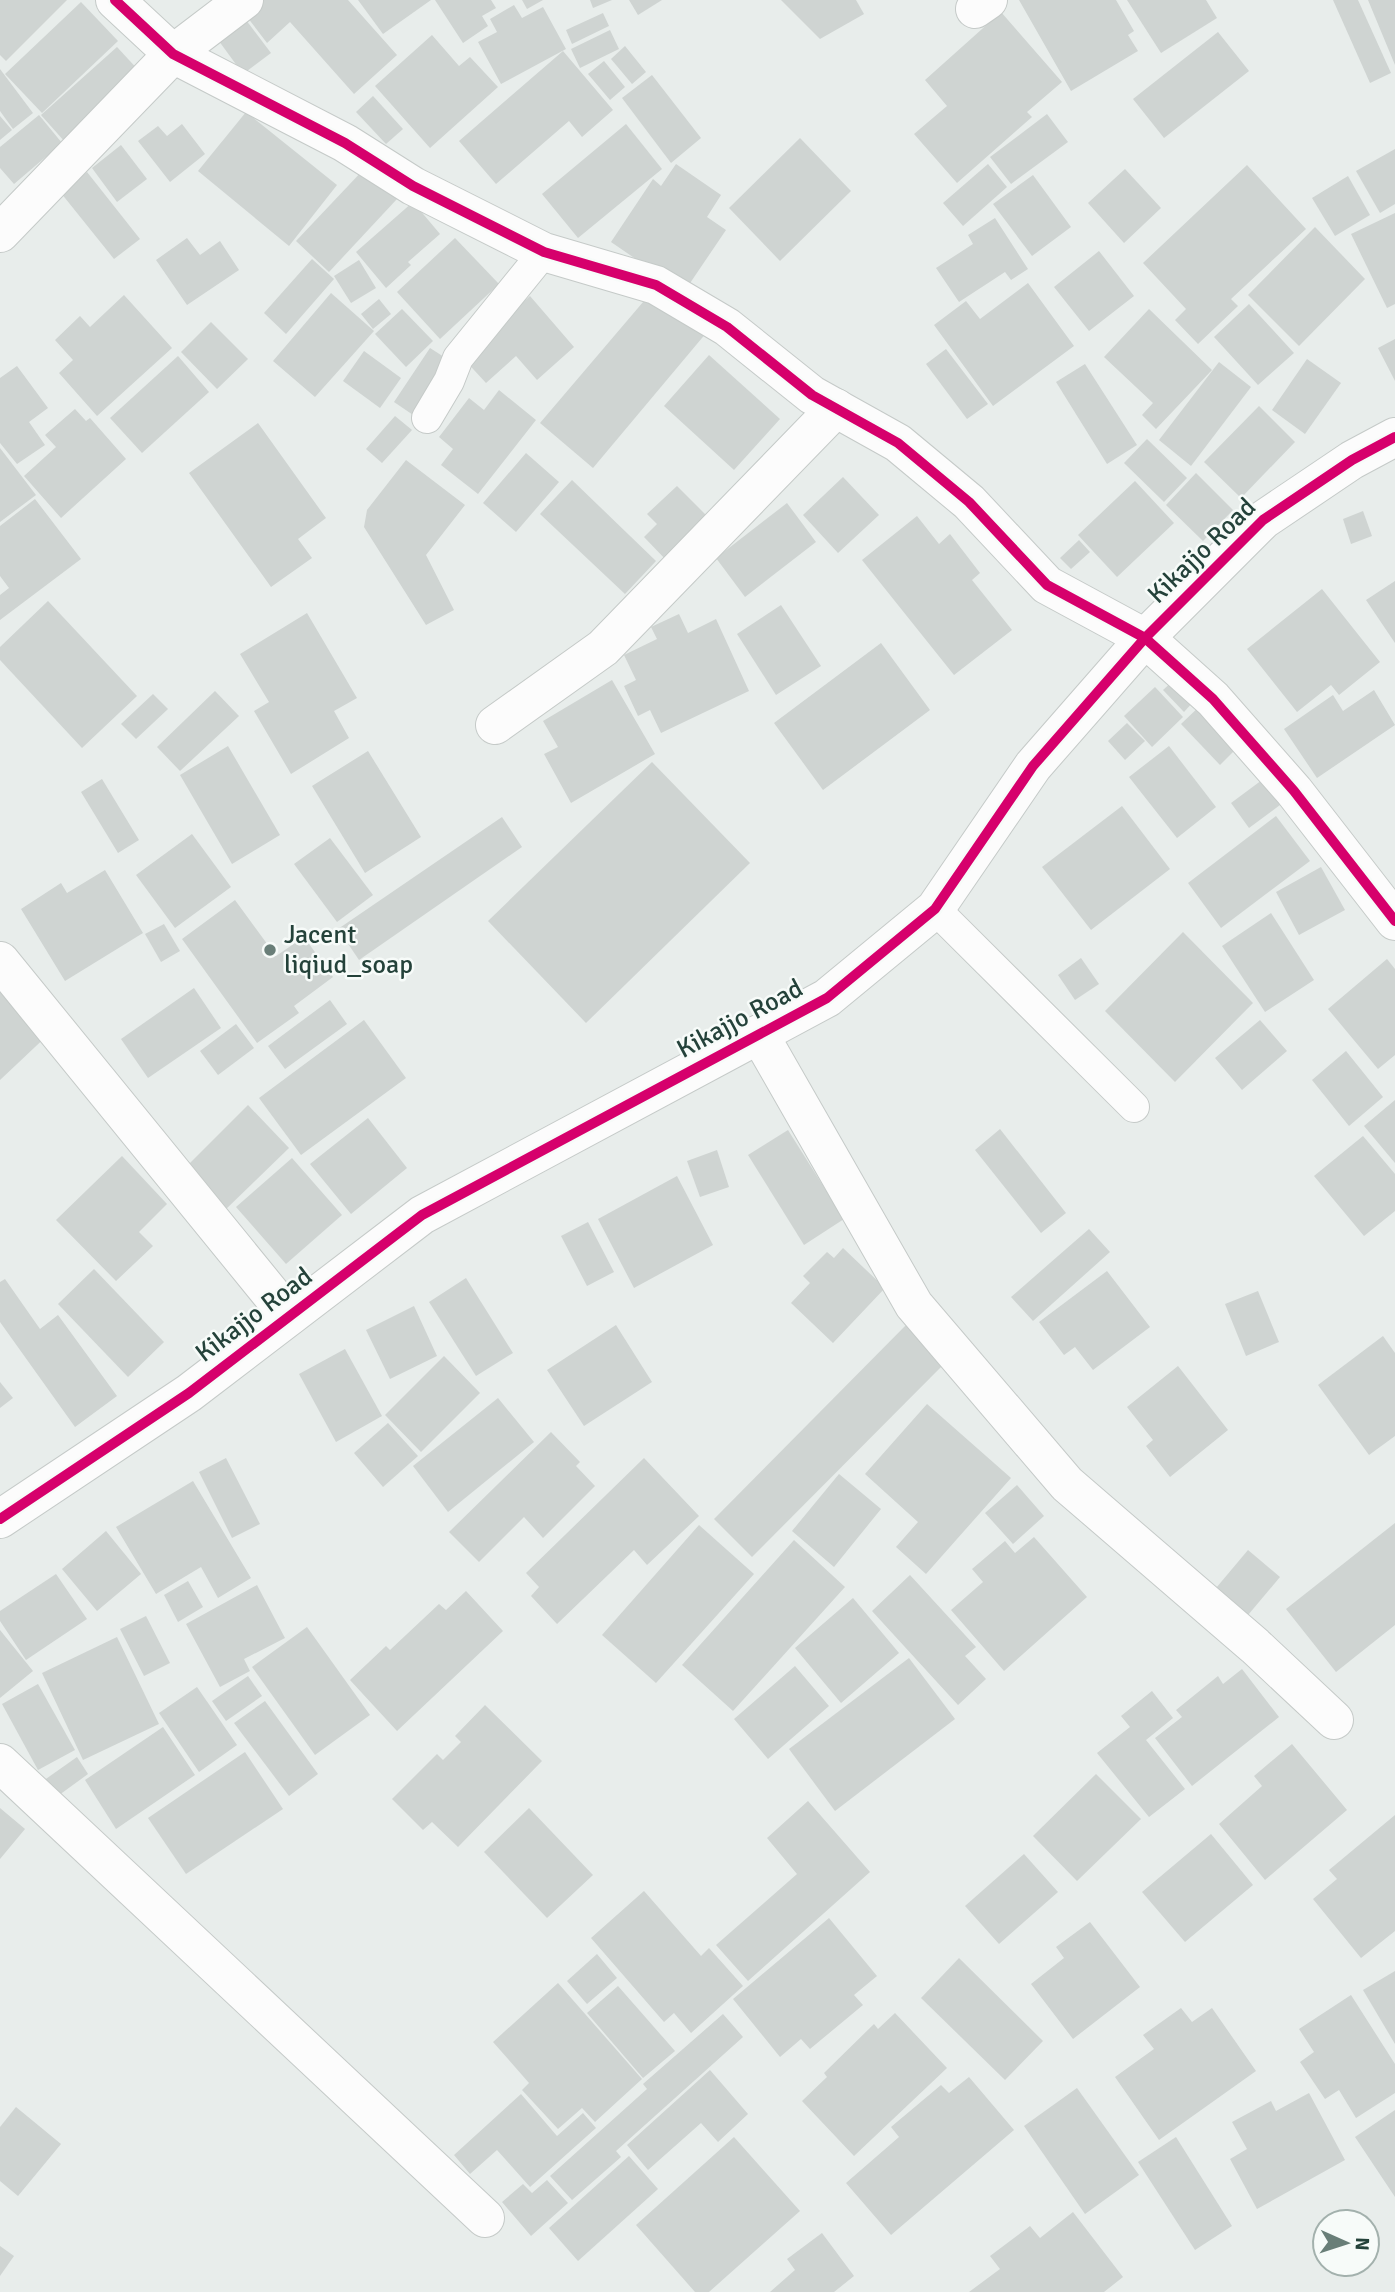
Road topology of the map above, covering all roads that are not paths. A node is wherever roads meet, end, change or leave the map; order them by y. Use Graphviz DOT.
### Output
graph roads {
  1 [pos="116,0"];
  2 [pos="244,0"];
  3 [pos="173,54"];
  4 [pos="0,233"];
  5 [pos="544,252"];
  6 [pos="836,408"];
  7 [pos="427,418"];
  8 [pos="1395,437"];
  9 [pos="1145,638"];
  10 [pos="495,725"];
  11 [pos="935,909"];
  12 [pos="1395,921"];
  13 [pos="0,961"];
  14 [pos="759,1034"];
  15 [pos="1134,1107"];
  16 [pos="289,1317"];
  17 [pos="0,1519"];
  18 [pos="1334,1720"];
  19 [pos="0,1763"];
  20 [pos="485,2218"];
  1 -- 3 [label="street"];
  2 -- 3 [label="street"];
  3 -- 4 [label="street"];
  3 -- 5 [label="street"];
  5 -- 6 [label="street"];
  5 -- 7 [label="lane"];
  6 -- 9 [label="street"];
  6 -- 10 [label="street"];
  8 -- 9 [label="street, Kikajjo Road"];
  9 -- 11 [label="street, Kikajjo Road"];
  9 -- 12 [label="street"];
  11 -- 14 [label="street, Kikajjo Road"];
  11 -- 15 [label="lane"];
  13 -- 16 [label="street"];
  14 -- 16 [label="street, Kikajjo Road"];
  14 -- 18 [label="street"];
  16 -- 17 [label="street, Kikajjo Road"];
  19 -- 20 [label="street"];
}
